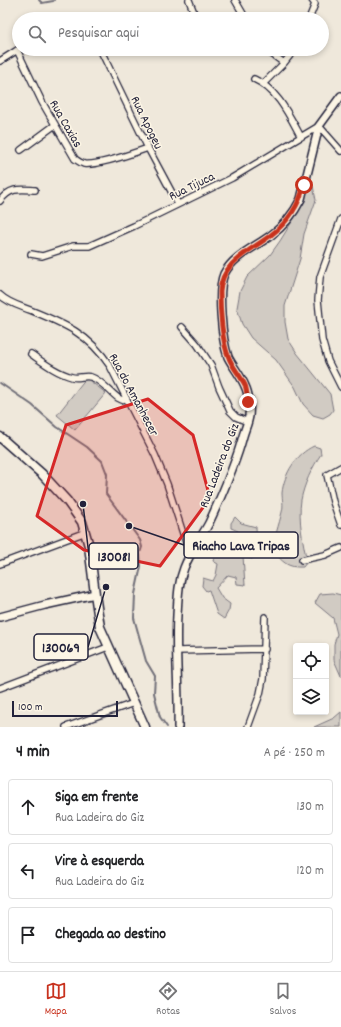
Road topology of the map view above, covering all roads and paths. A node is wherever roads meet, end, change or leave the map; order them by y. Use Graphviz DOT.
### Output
graph roads {
  1 [pos="189,0"];
  2 [pos="235,0"];
  3 [pos="312,0"];
  4 [pos="194,12"];
  5 [pos="242,12"];
  6 [pos="312,12"];
  7 [pos="12,54"];
  8 [pos="21,56"];
  9 [pos="103,56"];
  10 [pos="274,56"];
  11 [pos="290,56"];
  12 [pos="0,61"];
  13 [pos="284,63"];
  14 [pos="254,79"];
  15 [pos="264,83"];
  16 [pos="341,96"];
  17 [pos="55,125"];
  18 [pos="319,126"];
  19 [pos="301,137"];
  20 [pos="148,148"];
  21 [pos="21,150"];
  22 [pos="341,151"];
  23 [pos="35,190"];
  24 [pos="0,201"];
  25 [pos="178,204"];
  26 [pos="341,219"];
  27 [pos="31,254"];
  28 [pos="0,295"];
  29 [pos="182,327"];
  30 [pos="31,354"];
  31 [pos="341,387"];
  32 [pos="126,398"];
  33 [pos="248,422"];
  34 [pos="0,437"];
  35 [pos="341,467"];
  36 [pos="341,525"];
  37 [pos="86,532"];
  38 [pos="341,548"];
  39 [pos="190,555"];
  40 [pos="302,560"];
  41 [pos="0,564"];
  42 [pos="95,594"];
  43 [pos="0,617"];
  44 [pos="265,617"];
  45 [pos="108,647"];
  46 [pos="265,649"];
  47 [pos="177,651"];
  48 [pos="0,688"];
  49 [pos="134,703"];
  50 [pos="66,727"];
  51 [pos="145,727"];
  52 [pos="178,727"];
  53 [pos="248,727"];
  1 -- 4 [label="street"];
  2 -- 5 [label="street"];
  3 -- 6 [label="street"];
  7 -- 12 [label="street"];
  8 -- 17 [label="street, Rua Caxias"];
  9 -- 20 [label="street, Rua Apogeu"];
  10 -- 13 [label="street"];
  11 -- 13 [label="street"];
  13 -- 15 [label="street"];
  14 -- 15 [label="street"];
  15 -- 19 [label="street"];
  16 -- 18 [label="street, Rua Tijuca"];
  17 -- 20 [label="street, Rua Caxias"];
  17 -- 21 [label="street"];
  18 -- 19 [label="street, Rua Tijuca"];
  18 -- 22 [label="street"];
  18 -- 33 [label="street, Rua Ladeira do Giz"];
  19 -- 25 [label="street, Rua Tijuca"];
  20 -- 25 [label="street, Rua Apogeu"];
  23 -- 24 [label="street"];
  25 -- 27 [label="street, Rua Tijuca"];
  26 -- 31 [label="street"];
  28 -- 32 [label="street, Rua do Amanhecer"];
  29 -- 33 [label="street"];
  30 -- 32 [label="street"];
  32 -- 39 [label="street, Rua do Amanhecer"];
  33 -- 39 [label="street, Rua Ladeira do Giz"];
  34 -- 37 [label="main road"];
  35 -- 36 [label="street"];
  37 -- 41 [label="street"];
  37 -- 42 [label="main road"];
  38 -- 40 [label="street"];
  39 -- 47 [label="street, Rua Ladeira do Giz"];
  42 -- 43 [label="street"];
  42 -- 45 [label="main road"];
  44 -- 46 [label="street"];
  45 -- 48 [label="street"];
  45 -- 49 [label="main road"];
  46 -- 47 [label="street"];
  46 -- 53 [label="street"];
  47 -- 52 [label="street, Rua Ladeira do Giz"];
  49 -- 50 [label="street"];
  49 -- 51 [label="main road"];
}
